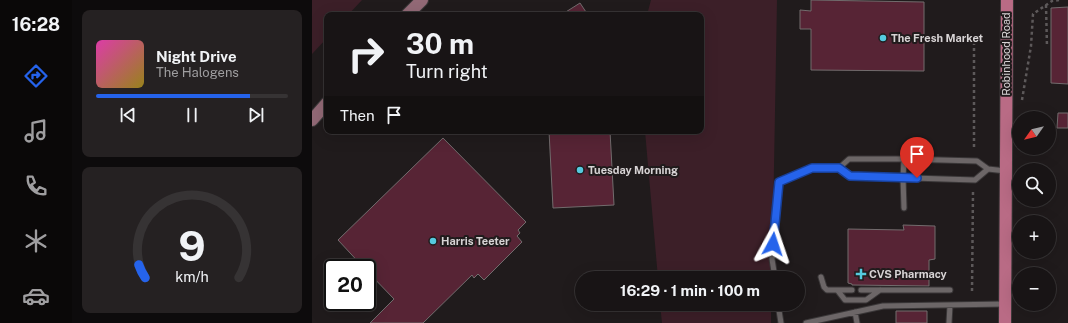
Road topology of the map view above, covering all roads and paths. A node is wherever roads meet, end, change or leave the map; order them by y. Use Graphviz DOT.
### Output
graph roads {
  1 [pos="422,0"];
  2 [pos="1007,0"];
  3 [pos="1059,0"];
  4 [pos="1046,5"];
  5 [pos="410,12"];
  6 [pos="974,36"];
  7 [pos="1047,47"];
  8 [pos="1022,100"];
  9 [pos="324,106"];
  10 [pos="312,120"];
  11 [pos="974,147"];
  12 [pos="904,159"];
  13 [pos="839,168"];
  14 [pos="988,169"];
  15 [pos="1006,171"];
  16 [pos="903,178"];
  17 [pos="973,192"];
  18 [pos="904,208"];
  19 [pos="774,271"];
  20 [pos="821,277"];
  21 [pos="852,290"];
  22 [pos="861,290"];
  23 [pos="880,290"];
  24 [pos="950,290"];
  25 [pos="838,291"];
  26 [pos="972,291"];
  27 [pos="1006,304"];
  28 [pos="950,305"];
  29 [pos="779,311"];
  30 [pos="855,312"];
  31 [pos="781,323"];
  32 [pos="806,323"];
  33 [pos="858,323"];
  34 [pos="949,323"];
  35 [pos="1006,323"];
  1 -- 5 [label="street"];
  2 -- 15 [label="main road, Robinhood Road"];
  3 -- 4 [label="path"];
  4 -- 7 [label="path"];
  4 -- 8 [label="path"];
  6 -- 11 [label="path"];
  9 -- 10 [label="street"];
  12 -- 13 [label="lane"];
  12 -- 14 [label="lane"];
  12 -- 16 [label="lane"];
  13 -- 16 [label="lane"];
  13 -- 19 [label="lane"];
  14 -- 15 [label="lane"];
  14 -- 16 [label="lane"];
  15 -- 27 [label="main road, Robinhood Road"];
  16 -- 18 [label="lane"];
  17 -- 26 [label="path"];
  20 -- 25 [label="lane"];
  21 -- 25 [label="lane"];
  22 -- 23 [label="lane"];
  23 -- 24 [label="lane"];
  23 -- 25 [label="lane"];
  27 -- 28 [label="lane"];
  27 -- 35 [label="main road, Robinhood Road"];
  28 -- 30 [label="lane"];
  28 -- 34 [label="lane"];
  29 -- 31 [label="lane"];
  30 -- 32 [label="lane"];
  30 -- 33 [label="lane"];
}
